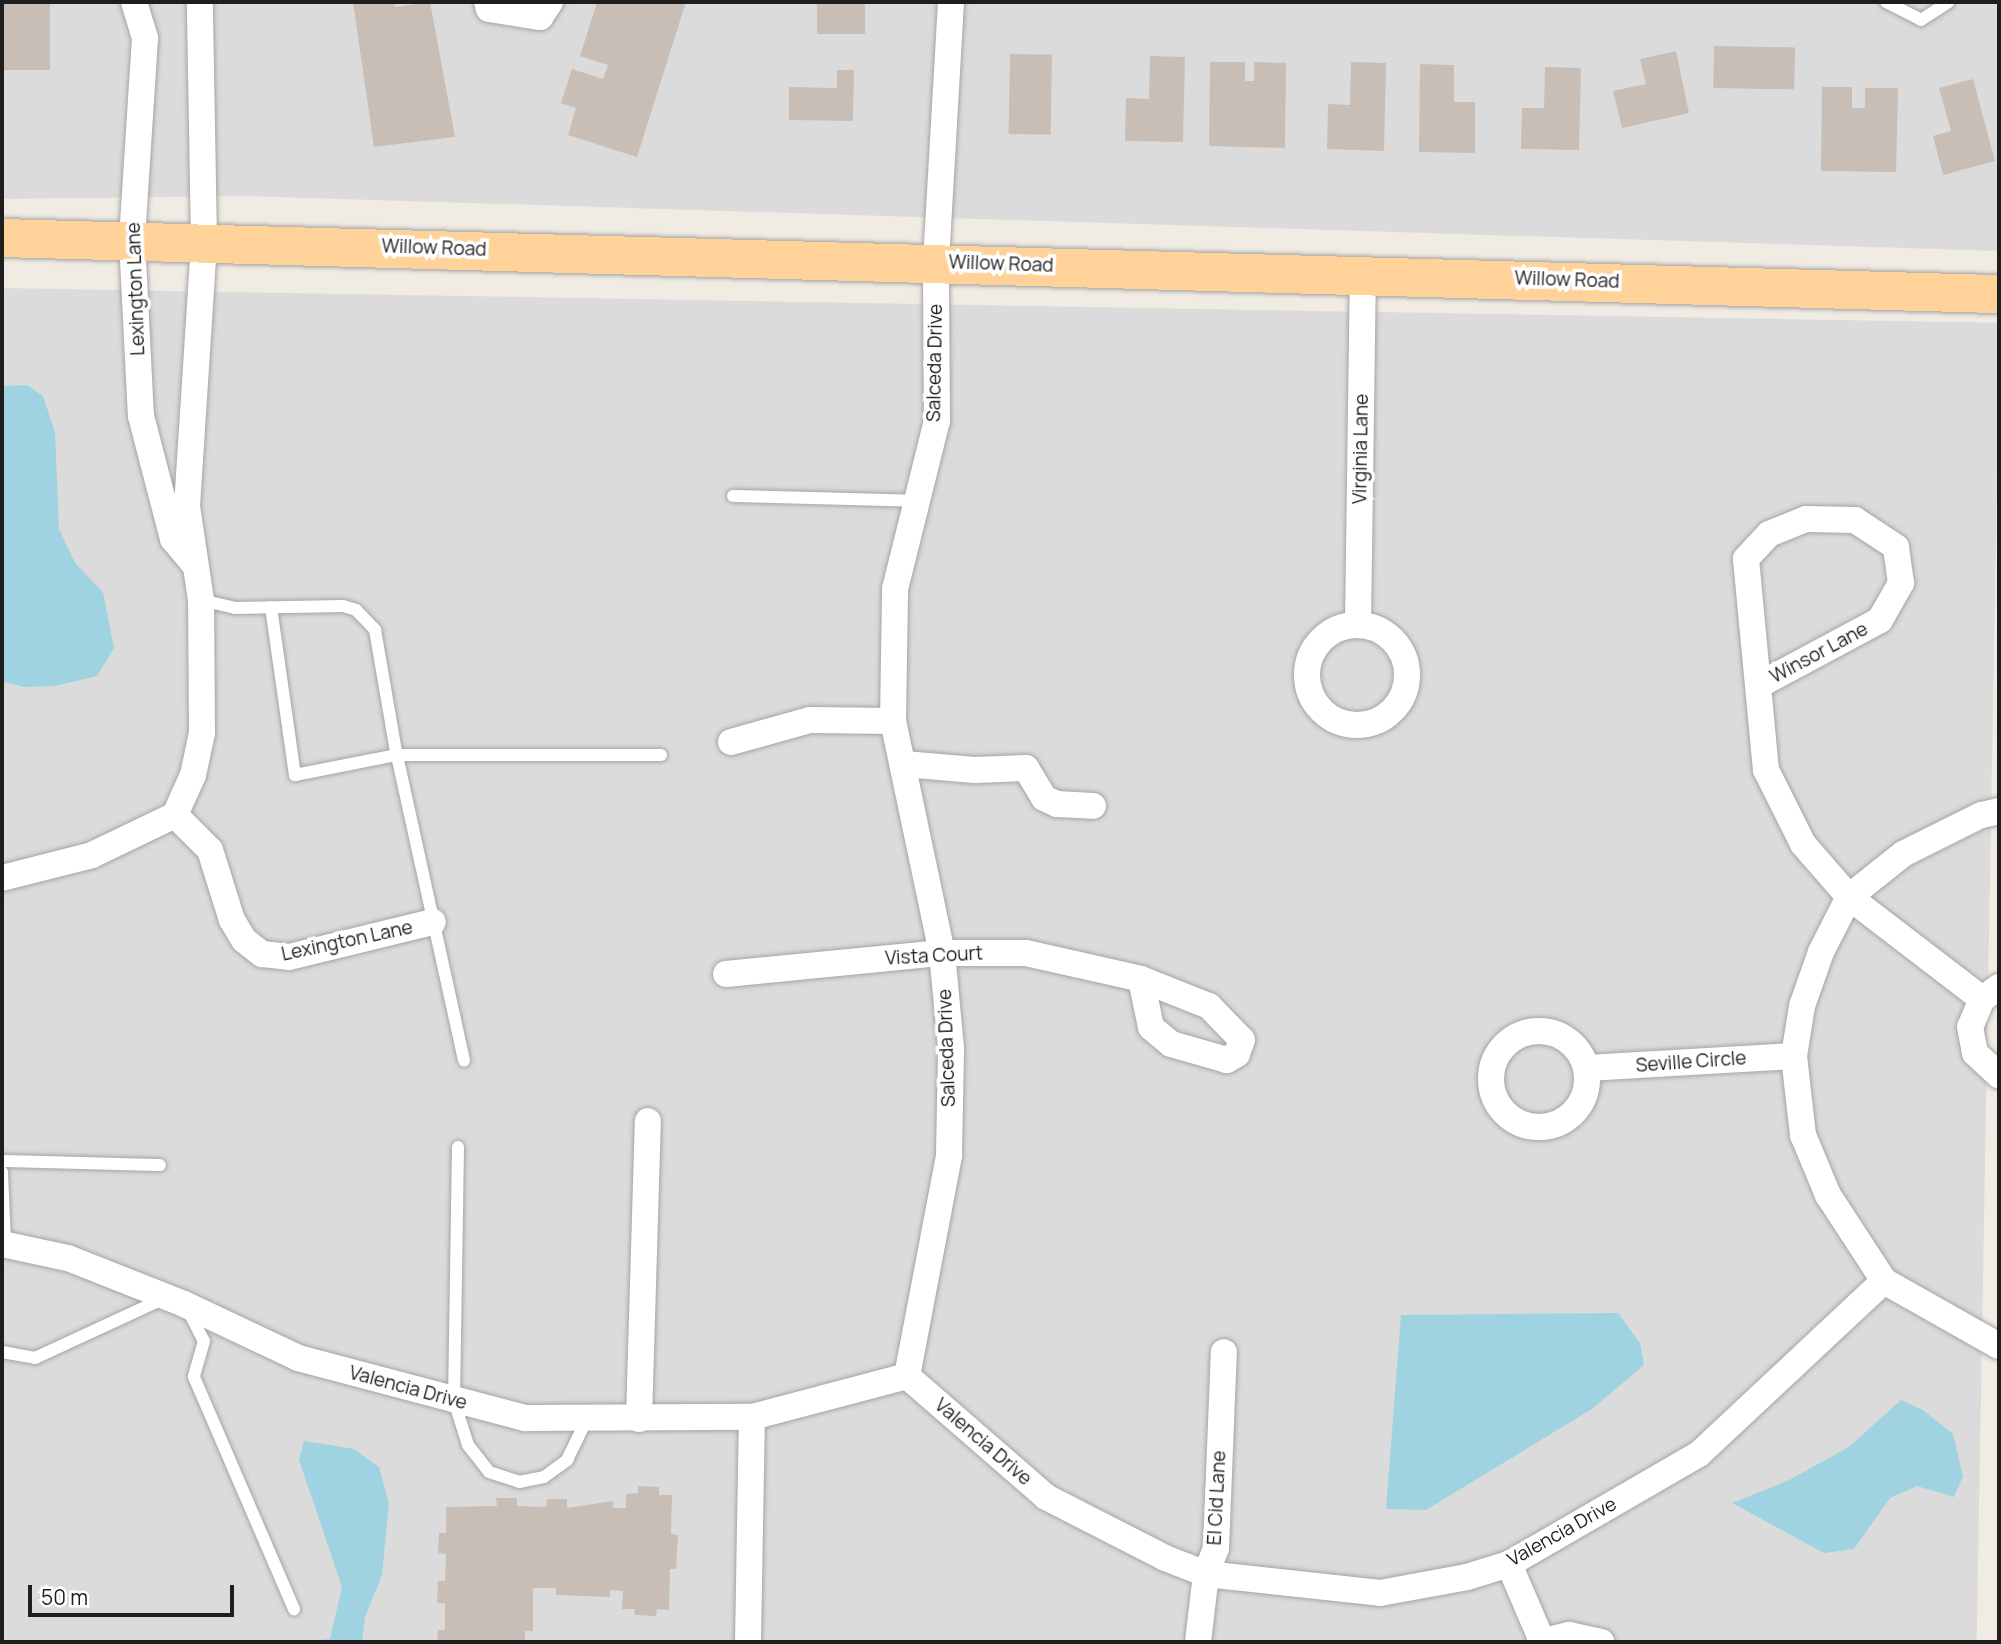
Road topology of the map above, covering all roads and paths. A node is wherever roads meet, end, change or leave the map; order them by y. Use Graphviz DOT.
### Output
graph roads {
  1 [pos="134,2"];
  2 [pos="200,2"];
  3 [pos="487,2"];
  4 [pos="550,2"];
  5 [pos="951,2"];
  6 [pos="1886,2"];
  7 [pos="1949,2"];
  8 [pos="2,238"];
  9 [pos="132,240"];
  10 [pos="204,242"];
  11 [pos="936,262"];
  12 [pos="1363,274"];
  13 [pos="1999,294"];
  14 [pos="189,436"];
  15 [pos="146,438"];
  16 [pos="733,496"];
  17 [pos="918,501"];
  18 [pos="196,567"];
  19 [pos="201,600"];
  20 [pos="271,607"];
  21 [pos="1358,624"];
  22 [pos="1759,685"];
  23 [pos="892,721"];
  24 [pos="731,742"];
  25 [pos="397,755"];
  26 [pos="660,755"];
  27 [pos="904,764"];
  28 [pos="1093,806"];
  29 [pos="1999,811"];
  30 [pos="175,815"];
  31 [pos="2,878"];
  32 [pos="1849,897"];
  33 [pos="433,922"];
  34 [pos="942,953"];
  35 [pos="726,974"];
  36 [pos="1141,979"];
  37 [pos="1990,993"];
  38 [pos="1794,1056"];
  39 [pos="464,1061"];
  40 [pos="1587,1068"];
  41 [pos="1999,1075"];
  42 [pos="648,1121"];
  43 [pos="458,1147"];
  44 [pos="2,1161"];
  45 [pos="160,1165"];
  46 [pos="2,1172"];
  47 [pos="3,1245"];
  48 [pos="1884,1281"];
  49 [pos="176,1300"];
  50 [pos="1999,1346"];
  51 [pos="2,1352"];
  52 [pos="1224,1352"];
  53 [pos="907,1376"];
  54 [pos="454,1401"];
  55 [pos="751,1417"];
  56 [pos="587,1419"];
  57 [pos="639,1419"];
  58 [pos="1509,1564"];
  59 [pos="1206,1574"];
  60 [pos="293,1609"];
  61 [pos="748,1642"];
  62 [pos="1198,1642"];
  63 [pos="1541,1642"];
  64 [pos="1601,1642"];
  1 -- 9 [label="street, Lexington Lane"];
  2 -- 10 [label="street"];
  3 -- 4 [label="street"];
  5 -- 11 [label="street, Salceda Drive"];
  6 -- 7 [label="lane"];
  8 -- 9 [label="main road, Willow Road"];
  9 -- 10 [label="main road, Willow Road"];
  9 -- 15 [label="street, Lexington Lane"];
  10 -- 11 [label="main road, Willow Road"];
  10 -- 14 [label="street"];
  11 -- 12 [label="main road, Willow Road"];
  11 -- 17 [label="street, Salceda Drive"];
  12 -- 13 [label="main road, Willow Road"];
  12 -- 21 [label="street, Virginia Lane"];
  14 -- 15 [label="street"];
  14 -- 18 [label="street"];
  15 -- 18 [label="street, Lexington Lane"];
  16 -- 17 [label="lane"];
  17 -- 23 [label="street, Salceda Drive"];
  18 -- 19 [label="street"];
  19 -- 20 [label="lane"];
  19 -- 30 [label="street"];
  20 -- 25 [label="lane"];
  20 -- 25 [label="lane"];
  22 -- 22 [label="street, Winsor Lane"];
  22 -- 32 [label="street, Winsor Lane"];
  23 -- 24 [label="street"];
  23 -- 27 [label="street, Salceda Drive"];
  25 -- 26 [label="lane"];
  25 -- 33 [label="lane"];
  27 -- 28 [label="street"];
  27 -- 34 [label="street, Salceda Drive"];
  29 -- 32 [label="street"];
  30 -- 31 [label="street"];
  30 -- 33 [label="street, Lexington Lane"];
  32 -- 37 [label="street, Winsor Lane"];
  32 -- 38 [label="street"];
  33 -- 39 [label="lane"];
  34 -- 35 [label="street, Vista Court"];
  34 -- 36 [label="street, Vista Court"];
  34 -- 53 [label="street, Salceda Drive"];
  37 -- 41 [label="street, Winsor Lane"];
  38 -- 40 [label="street, Seville Circle"];
  38 -- 48 [label="street"];
  42 -- 57 [label="street"];
  43 -- 54 [label="lane"];
  44 -- 45 [label="lane"];
  46 -- 47 [label="lane"];
  47 -- 49 [label="street, Valencia Drive"];
  48 -- 50 [label="street"];
  48 -- 58 [label="street, Valencia Drive"];
  49 -- 51 [label="lane"];
  49 -- 54 [label="street, Valencia Drive"];
  49 -- 60 [label="lane"];
  52 -- 59 [label="street, El Cid Lane"];
  53 -- 55 [label="street, Valencia Drive"];
  53 -- 59 [label="street, Valencia Drive"];
  54 -- 56 [label="street, Valencia Drive"];
  54 -- 56 [label="lane"];
  55 -- 57 [label="street, Valencia Drive"];
  55 -- 61 [label="street"];
  56 -- 57 [label="street, Valencia Drive"];
  58 -- 59 [label="street, Valencia Drive"];
  58 -- 63 [label="street"];
  59 -- 62 [label="street, El Cid Lane"];
  63 -- 64 [label="street"];
}
